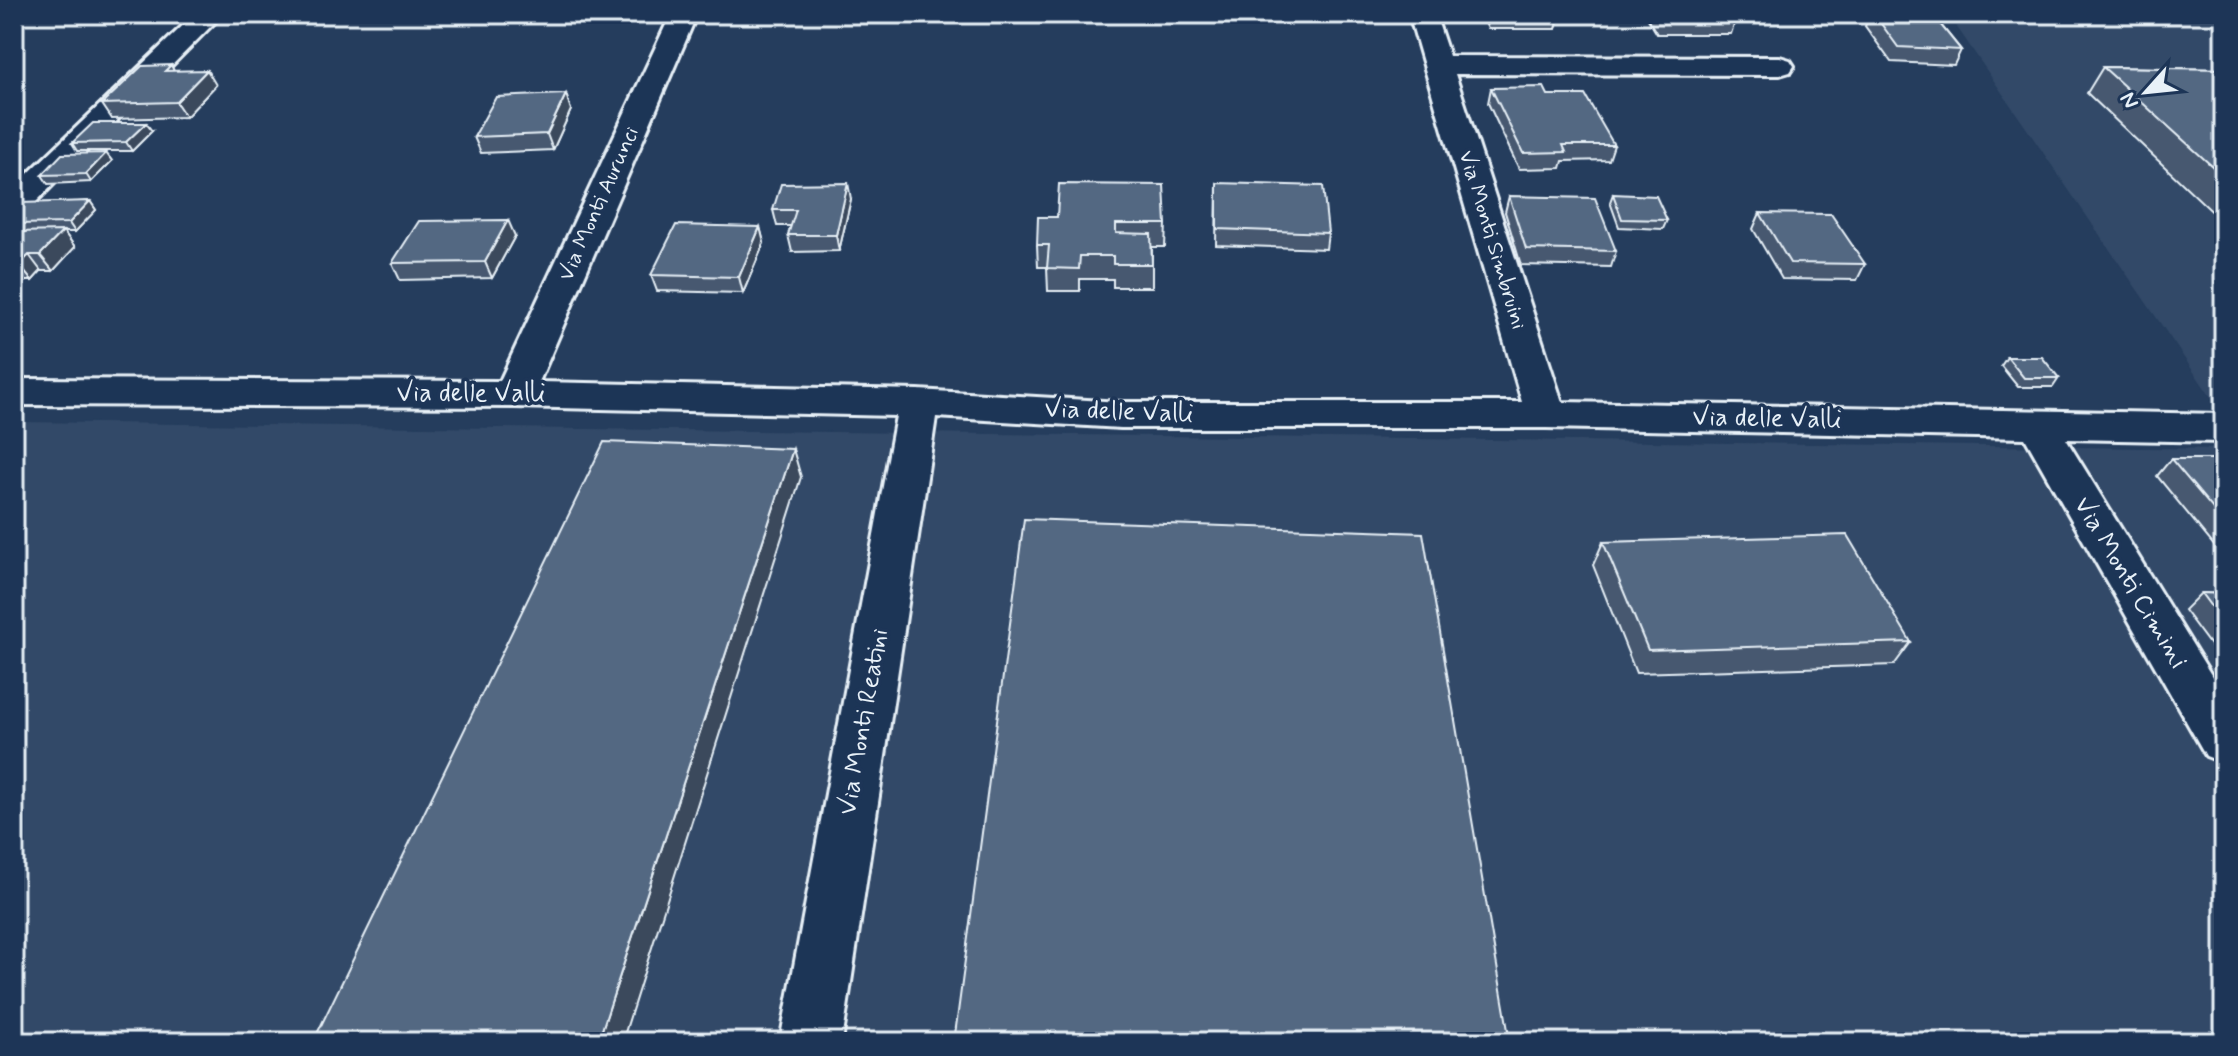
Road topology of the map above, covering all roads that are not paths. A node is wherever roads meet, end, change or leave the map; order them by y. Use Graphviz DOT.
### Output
graph roads {
  1 [pos="210,14"];
  2 [pos="684,14"];
  3 [pos="1422,14"];
  4 [pos="1438,65"];
  5 [pos="1780,66"];
  6 [pos="14,205"];
  7 [pos="14,392"];
  8 [pos="514,394"];
  9 [pos="918,403"];
  10 [pos="1546,415"];
  11 [pos="2037,424"];
  12 [pos="2224,428"];
  13 [pos="2224,741"];
  14 [pos="811,1042"];
  1 -- 6 [label="street"];
  2 -- 8 [label="street, Via Monti Aurunci"];
  3 -- 4 [label="street, Via Monti Simbruini"];
  4 -- 5 [label="street"];
  4 -- 10 [label="street, Via Monti Simbruini"];
  7 -- 8 [label="street, Via delle Valli"];
  8 -- 9 [label="street, Via delle Valli"];
  9 -- 10 [label="street, Via delle Valli"];
  9 -- 14 [label="street, Via Monti Reatini"];
  10 -- 11 [label="street, Via delle Valli"];
  11 -- 12 [label="street, Via delle Valli"];
  11 -- 13 [label="street, Via Monti Cimini"];
}
